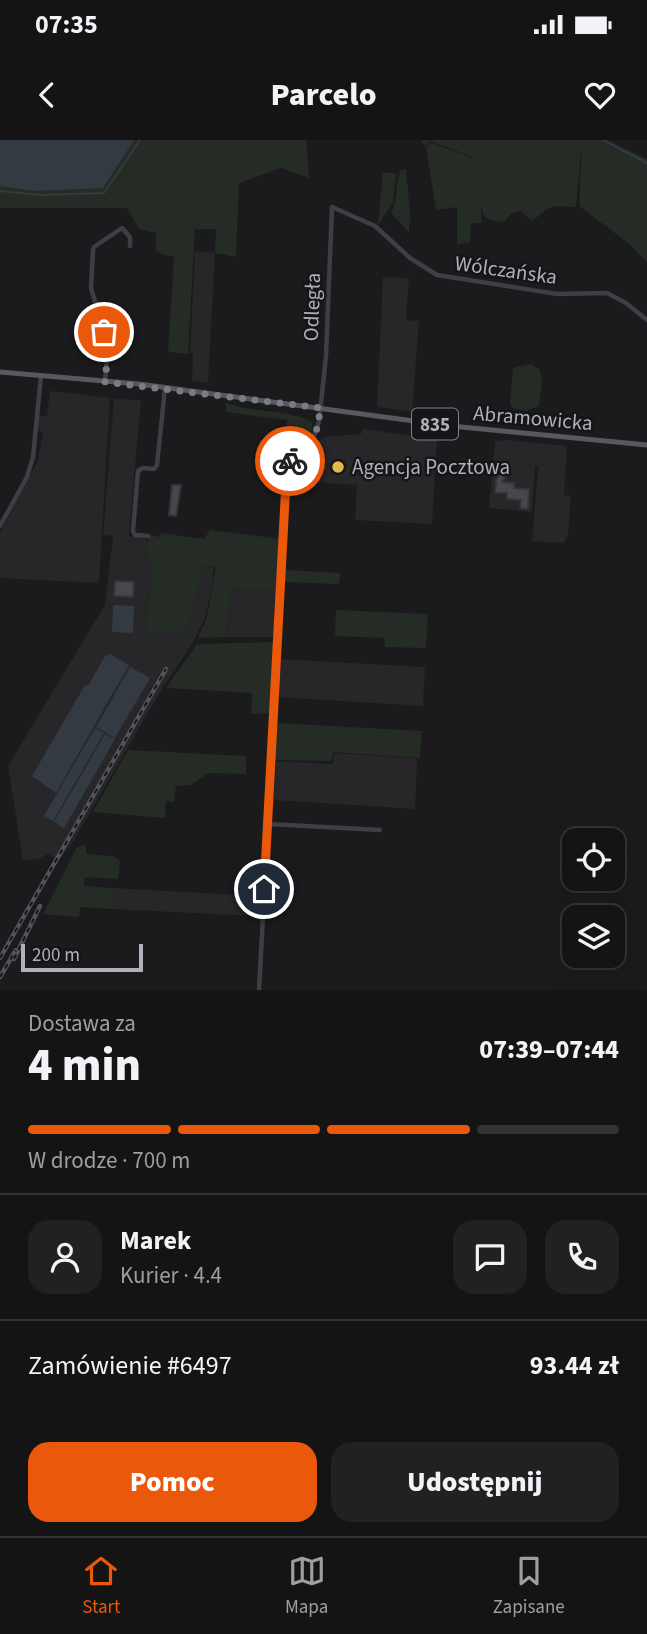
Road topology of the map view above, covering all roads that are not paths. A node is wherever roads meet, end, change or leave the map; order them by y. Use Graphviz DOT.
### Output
graph roads {
  1 [pos="332,207"];
  2 [pos="130,246"];
  3 [pos="647,320"];
  4 [pos="0,372"];
  5 [pos="41,376"];
  6 [pos="105,382"];
  7 [pos="165,388"];
  8 [pos="321,408"];
  9 [pos="647,445"];
  10 [pos="0,526"];
  11 [pos="148,536"];
  12 [pos="268,824"];
  13 [pos="380,830"];
  14 [pos="259,990"];
  1 -- 3 [label="street, Wólczańska"];
  1 -- 8 [label="street, Odległa"];
  2 -- 6 [label="street"];
  4 -- 5 [label="main road, Abramowicka / 835"];
  5 -- 6 [label="main road, Abramowicka / 835"];
  5 -- 10 [label="street"];
  6 -- 7 [label="main road, Abramowicka / 835"];
  7 -- 8 [label="main road, Abramowicka / 835"];
  7 -- 11 [label="street"];
  8 -- 9 [label="main road, Abramowicka / 835"];
  8 -- 12 [label="street, Odległa"];
  12 -- 13 [label="street"];
  12 -- 14 [label="street, Odległa"];
}
